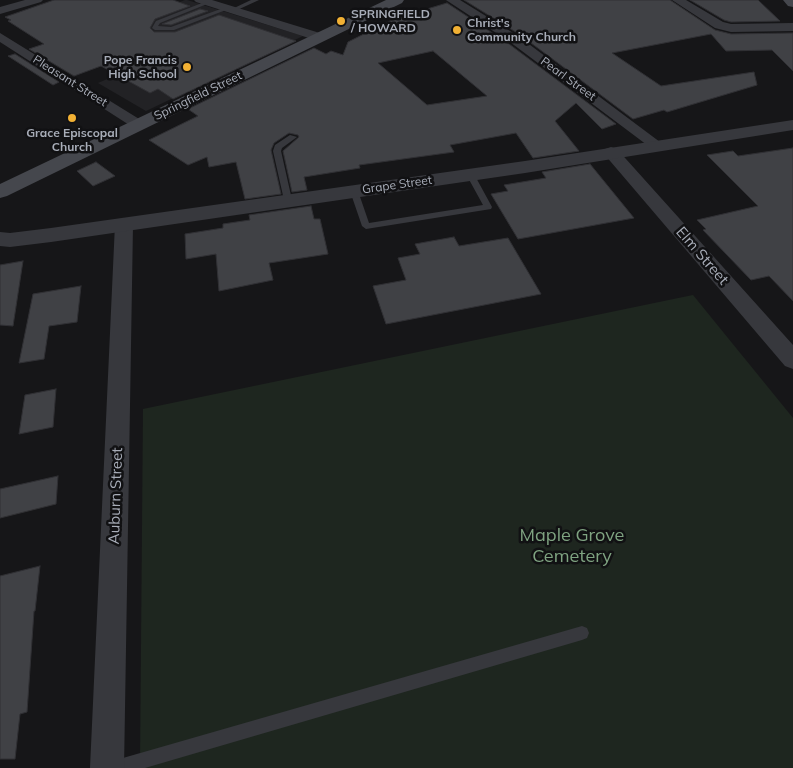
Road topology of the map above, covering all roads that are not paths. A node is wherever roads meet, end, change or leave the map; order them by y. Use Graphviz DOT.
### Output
graph roads {
  1 [pos="37,0"];
  2 [pos="256,0"];
  3 [pos="397,0"];
  4 [pos="452,0"];
  5 [pos="678,0"];
  6 [pos="205,1"];
  7 [pos="230,9"];
  8 [pos="0,11"];
  9 [pos="793,27"];
  10 [pos="0,37"];
  11 [pos="319,37"];
  12 [pos="139,125"];
  13 [pos="793,125"];
  14 [pos="293,137"];
  15 [pos="656,145"];
  16 [pos="611,152"];
  17 [pos="470,174"];
  18 [pos="354,190"];
  19 [pos="0,192"];
  20 [pos="288,200"];
  21 [pos="124,224"];
  22 [pos="0,239"];
  23 [pos="793,360"];
  24 [pos="582,633"];
  25 [pos="107,768"];
  26 [pos="116,768"];
  1 -- 8 [label="street"];
  2 -- 7 [label="lane"];
  3 -- 11 [label="main road, Springfield Street"];
  4 -- 15 [label="street, Pearl Street"];
  5 -- 9 [label="street"];
  6 -- 7 [label="street"];
  6 -- 7 [label="lane"];
  7 -- 11 [label="street"];
  10 -- 12 [label="street, Pleasant Street"];
  11 -- 12 [label="main road, Springfield Street"];
  12 -- 19 [label="main road, Springfield Street"];
  13 -- 15 [label="street, Grape Street"];
  14 -- 20 [label="lane"];
  15 -- 16 [label="street, Grape Street"];
  16 -- 17 [label="street, Grape Street"];
  16 -- 23 [label="street, Elm Street"];
  17 -- 18 [label="street, Grape Street"];
  17 -- 18 [label="lane"];
  18 -- 20 [label="street, Grape Street"];
  20 -- 21 [label="street, Grape Street"];
  21 -- 22 [label="street, Grape Street"];
  21 -- 25 [label="street, Auburn Street"];
  24 -- 26 [label="lane"];
}
